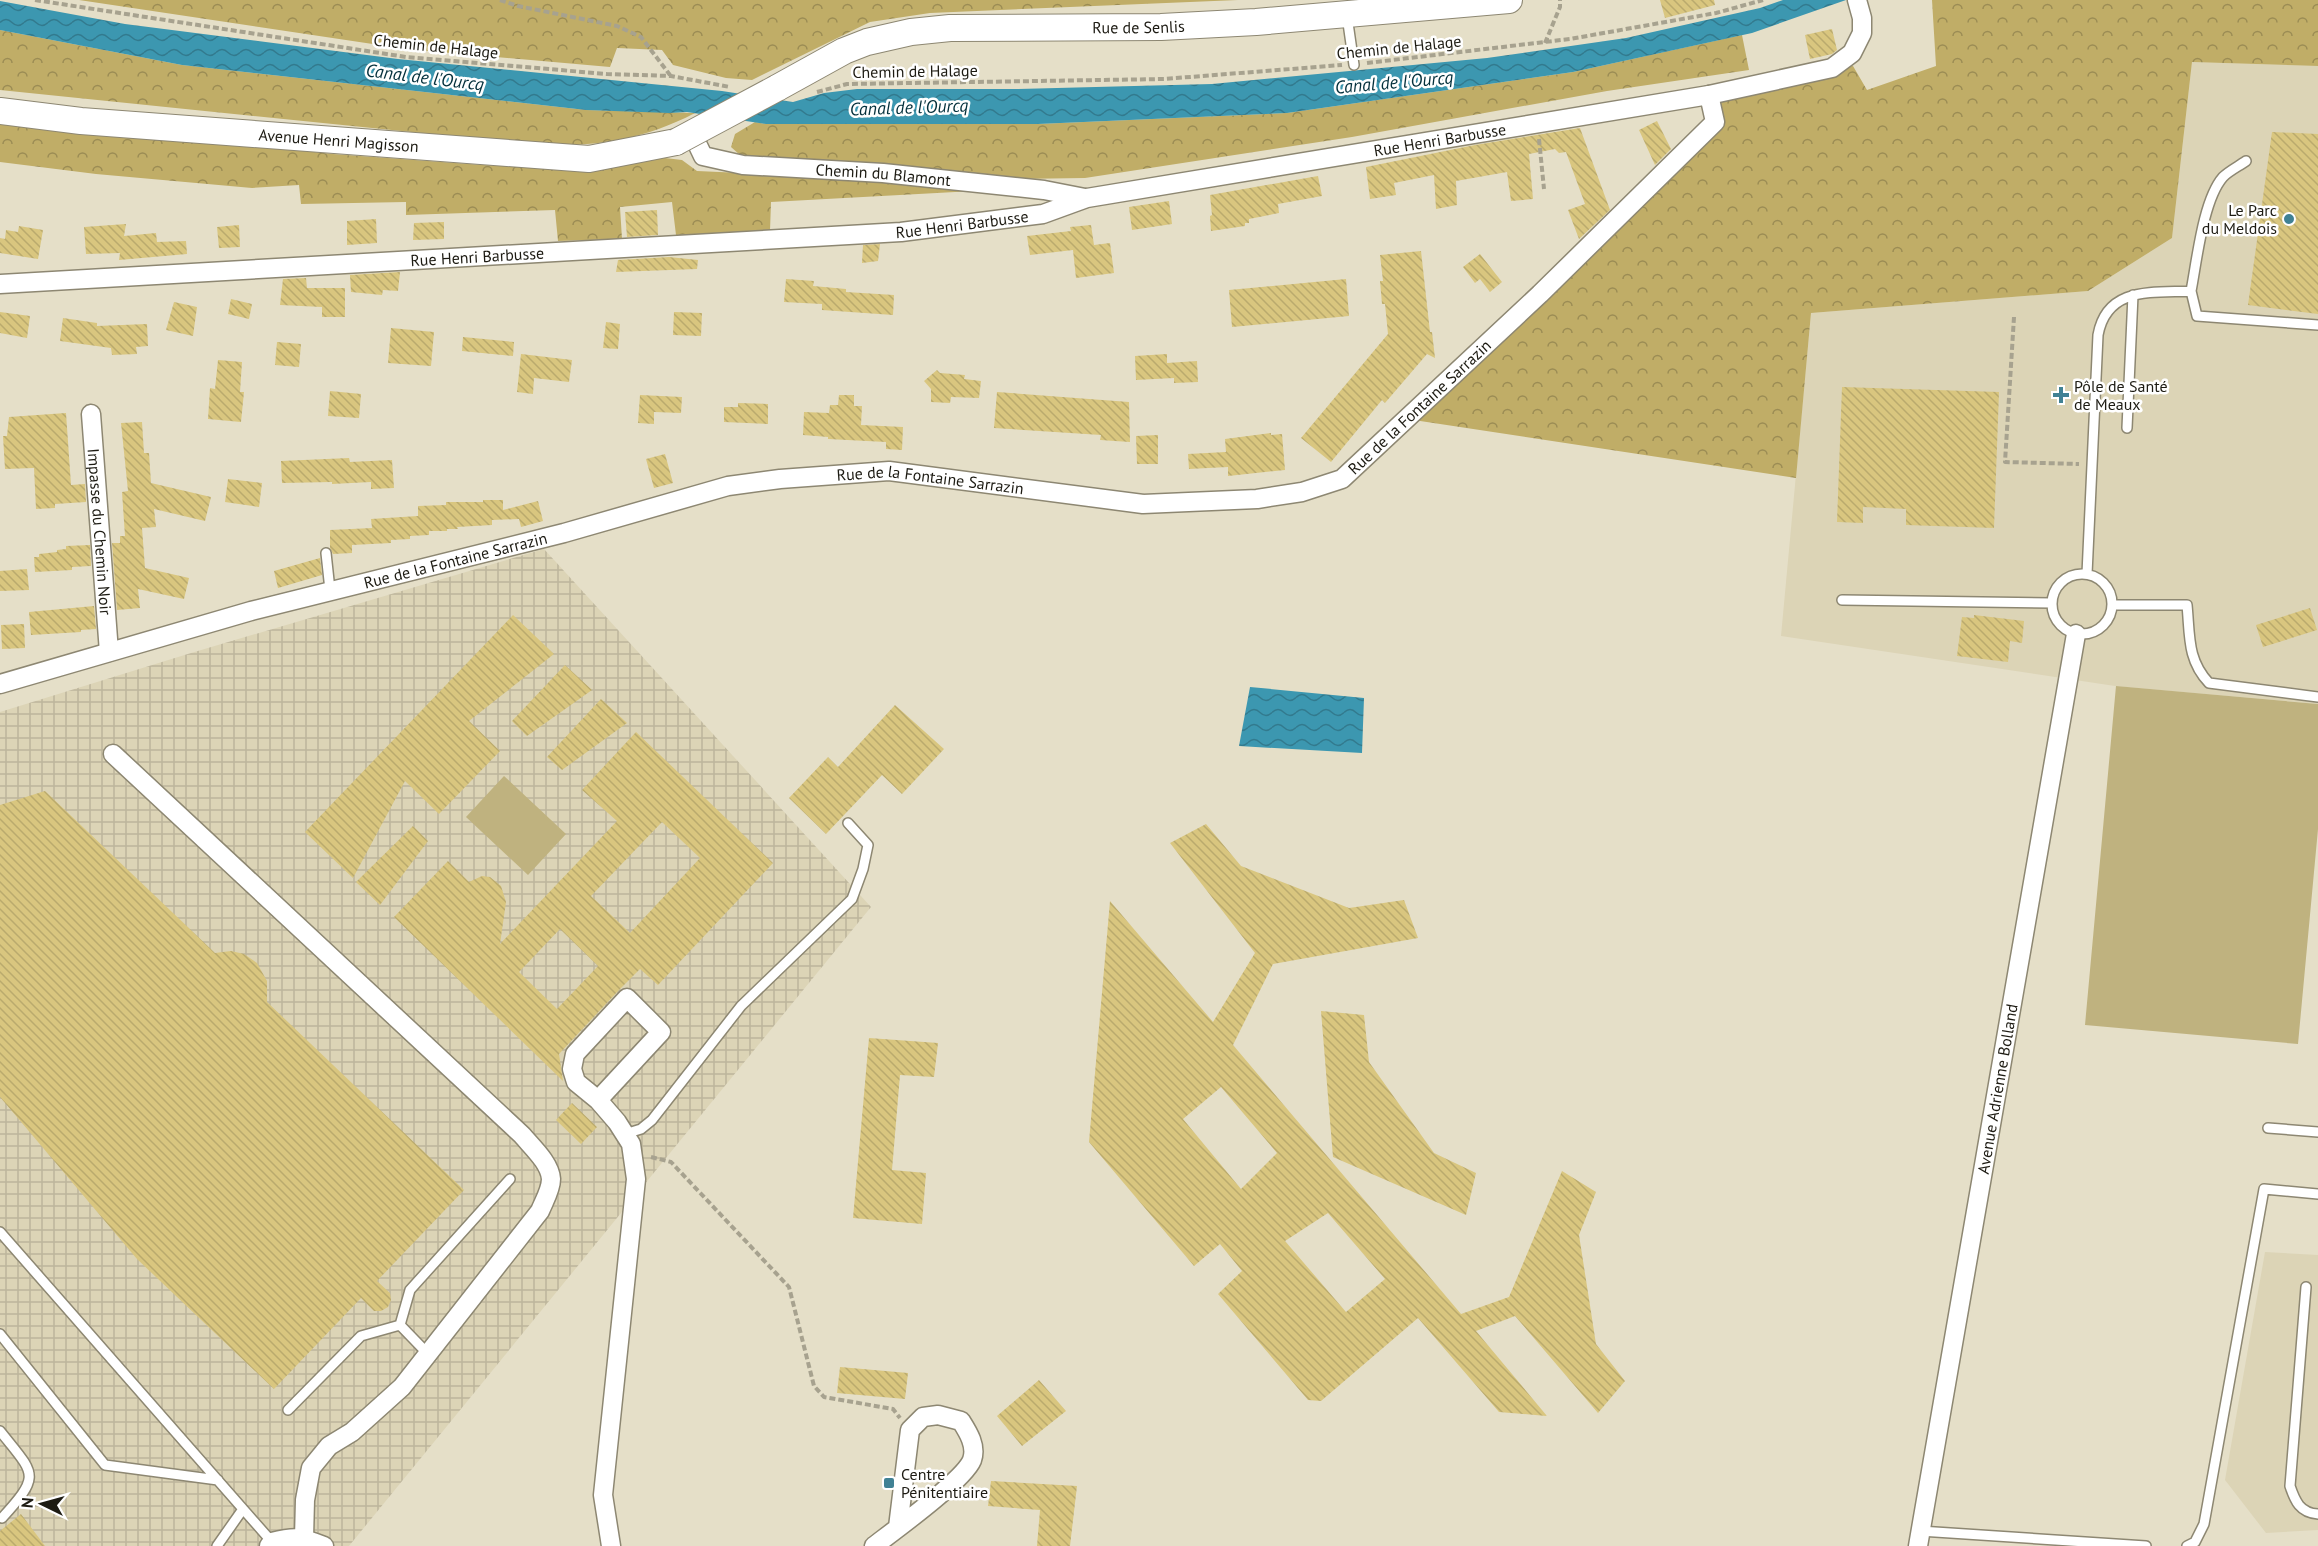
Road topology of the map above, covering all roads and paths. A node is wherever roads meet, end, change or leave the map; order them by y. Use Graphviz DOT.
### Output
graph roads {
  1 [pos="35,0"];
  2 [pos="500,0"];
  3 [pos="1509,0"];
  4 [pos="1560,0"];
  5 [pos="1763,0"];
  6 [pos="1858,3"];
  7 [pos="1347,16"];
  8 [pos="1545,43"];
  9 [pos="1353,64"];
  10 [pos="671,76"];
  11 [pos="737,89"];
  12 [pos="813,93"];
  13 [pos="1710,95"];
  14 [pos="0,111"];
  15 [pos="1537,124"];
  16 [pos="684,138"];
  17 [pos="2246,161"];
  18 [pos="1544,189"];
  19 [pos="1087,198"];
  20 [pos="0,284"];
  21 [pos="2191,291"];
  22 [pos="2133,295"];
  23 [pos="2014,317"];
  24 [pos="2318,325"];
  25 [pos="91,414"];
  26 [pos="2127,428"];
  27 [pos="2091,464"];
  28 [pos="326,553"];
  29 [pos="2087,574"];
  30 [pos="330,590"];
  31 [pos="1842,600"];
  32 [pos="2052,603"];
  33 [pos="2113,605"];
  34 [pos="2076,634"];
  35 [pos="109,652"];
  36 [pos="0,684"];
  37 [pos="2318,697"];
  38 [pos="113,754"];
  39 [pos="848,823"];
  40 [pos="598,1100"];
  41 [pos="2268,1128"];
  42 [pos="2318,1132"];
  43 [pos="625,1134"];
  44 [pos="632,1152"];
  45 [pos="510,1179"];
  46 [pos="2318,1194"];
  47 [pos="0,1232"];
  48 [pos="2306,1287"];
  49 [pos="400,1325"];
  50 [pos="0,1334"];
  51 [pos="428,1354"];
  52 [pos="288,1410"];
  53 [pos="910,1430"];
  54 [pos="0,1431"];
  55 [pos="218,1480"];
  56 [pos="243,1509"];
  57 [pos="2318,1514"];
  58 [pos="3,1518"];
  59 [pos="898,1527"];
  60 [pos="304,1538"];
  61 [pos="1919,1539"];
  62 [pos="271,1544"];
  63 [pos="217,1546"];
  64 [pos="324,1546"];
  65 [pos="611,1546"];
  66 [pos="874,1546"];
  67 [pos="2146,1546"];
  68 [pos="2187,1546"];
  1 -- 10 [label="path, Chemin de Halage"];
  2 -- 10 [label="path"];
  3 -- 7 [label="main road, Rue de Senlis"];
  4 -- 8 [label="path"];
  5 -- 8 [label="path, Chemin de Halage"];
  6 -- 13 [label="street, Rue Henri Barbusse"];
  7 -- 9 [label="lane"];
  7 -- 16 [label="main road, Rue de Senlis, bridge"];
  8 -- 9 [label="path, Chemin de Halage"];
  9 -- 12 [label="path, Chemin de Halage"];
  10 -- 11 [label="path, Chemin de Halage"];
  13 -- 15 [label="street, Rue Henri Barbusse"];
  13 -- 30 [label="street, Rue de la Fontaine Sarrazin"];
  14 -- 16 [label="main road, Avenue Henri Magisson"];
  15 -- 18 [label="path"];
  15 -- 19 [label="street, Rue Henri Barbusse"];
  16 -- 19 [label="street, Chemin du Blamont"];
  17 -- 21 [label="lane"];
  19 -- 20 [label="street, Rue Henri Barbusse"];
  21 -- 22 [label="lane"];
  21 -- 24 [label="lane"];
  22 -- 26 [label="lane"];
  22 -- 27 [label="lane"];
  23 -- 27 [label="path"];
  25 -- 35 [label="street, Impasse du Chemin Noir"];
  27 -- 29 [label="lane"];
  28 -- 30 [label="lane"];
  29 -- 32 [label="lane"];
  29 -- 33 [label="lane"];
  30 -- 35 [label="street, Rue de la Fontaine Sarrazin"];
  31 -- 32 [label="lane"];
  32 -- 34 [label="lane"];
  33 -- 34 [label="lane"];
  33 -- 37 [label="lane"];
  34 -- 61 [label="street, Avenue Adrienne Bolland"];
  35 -- 36 [label="street, Rue de la Fontaine Sarrazin"];
  38 -- 51 [label="street"];
  39 -- 43 [label="lane"];
  40 -- 40 [label="street"];
  40 -- 43 [label="street"];
  41 -- 42 [label="lane"];
  43 -- 44 [label="street"];
  44 -- 53 [label="path"];
  44 -- 65 [label="street"];
  45 -- 49 [label="lane"];
  46 -- 68 [label="lane"];
  47 -- 55 [label="lane"];
  48 -- 57 [label="lane"];
  49 -- 51 [label="lane"];
  49 -- 52 [label="lane"];
  50 -- 55 [label="lane"];
  51 -- 60 [label="street"];
  53 -- 59 [label="street"];
  53 -- 59 [label="street"];
  54 -- 58 [label="lane"];
  55 -- 56 [label="lane"];
  56 -- 62 [label="lane"];
  56 -- 63 [label="lane"];
  59 -- 66 [label="street"];
  60 -- 62 [label="street"];
  60 -- 64 [label="street"];
  61 -- 67 [label="lane"];
}
